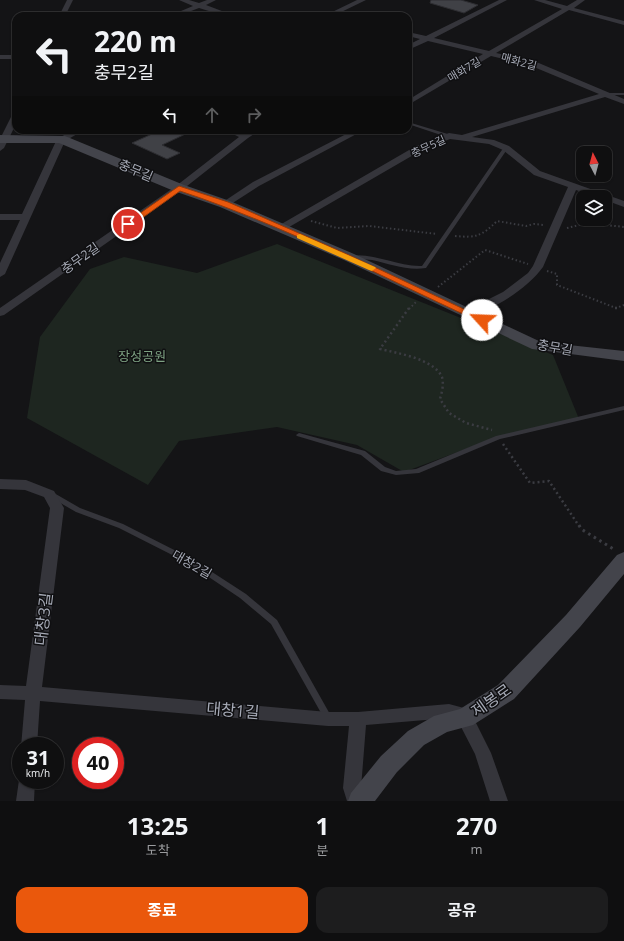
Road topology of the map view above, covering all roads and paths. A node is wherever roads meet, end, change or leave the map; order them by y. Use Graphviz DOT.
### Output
graph roads {
  1 [pos="70,0"];
  2 [pos="182,0"];
  3 [pos="213,0"];
  4 [pos="363,0"];
  5 [pos="504,0"];
  6 [pos="537,0"];
  7 [pos="582,0"];
  8 [pos="199,6"];
  9 [pos="567,8"];
  10 [pos="64,12"];
  11 [pos="183,12"];
  12 [pos="219,12"];
  13 [pos="336,12"];
  14 [pos="624,23"];
  15 [pos="412,35"];
  16 [pos="427,39"];
  17 [pos="412,46"];
  18 [pos="490,53"];
  19 [pos="0,57"];
  20 [pos="12,57"];
  21 [pos="606,94"];
  22 [pos="624,94"];
  23 [pos="412,101"];
  24 [pos="624,102"];
  25 [pos="12,121"];
  26 [pos="412,124"];
  27 [pos="72,134"];
  28 [pos="240,134"];
  29 [pos="249,134"];
  30 [pos="352,134"];
  31 [pos="245,136"];
  32 [pos="449,136"];
  33 [pos="460,137"];
  34 [pos="62,139"];
  35 [pos="1,142"];
  36 [pos="506,148"];
  37 [pos="573,186"];
  38 [pos="179,188"];
  39 [pos="584,190"];
  40 [pos="612,200"];
  41 [pos="226,204"];
  42 [pos="624,204"];
  43 [pos="0,217"];
  44 [pos="26,217"];
  45 [pos="281,228"];
  46 [pos="349,257"];
  47 [pos="0,274"];
  48 [pos="428,294"];
  49 [pos="0,313"];
  50 [pos="469,314"];
  51 [pos="624,356"];
  52 [pos="624,408"];
  53 [pos="299,436"];
  54 [pos="498,437"];
  55 [pos="0,484"];
  56 [pos="49,494"];
  57 [pos="621,556"];
  58 [pos="0,692"];
  59 [pos="33,693"];
  60 [pos="328,718"];
  61 [pos="465,718"];
  62 [pos="358,719"];
  63 [pos="30,737"];
  64 [pos="26,789"];
  65 [pos="25,801"];
  66 [pos="356,801"];
  67 [pos="360,801"];
  68 [pos="499,801"];
  1 -- 10 [label="street"];
  2 -- 8 [label="street"];
  3 -- 8 [label="street"];
  4 -- 13 [label="street"];
  5 -- 16 [label="street"];
  6 -- 9 [label="street"];
  7 -- 9 [label="street, 매화7길"];
  8 -- 11 [label="street"];
  8 -- 12 [label="street"];
  9 -- 14 [label="street"];
  9 -- 18 [label="street, 매화7길"];
  15 -- 16 [label="street, 매화2길"];
  16 -- 17 [label="street"];
  16 -- 18 [label="street, 매화2길"];
  18 -- 21 [label="street, 매화2길"];
  18 -- 23 [label="street, 매화7길"];
  19 -- 20 [label="street"];
  21 -- 22 [label="lane"];
  21 -- 24 [label="street, 매화2길"];
  21 -- 33 [label="street"];
  25 -- 35 [label="street"];
  26 -- 32 [label="lane"];
  27 -- 34 [label="street"];
  28 -- 31 [label="street"];
  29 -- 31 [label="street, 충무2길"];
  30 -- 41 [label="street"];
  31 -- 38 [label="street, 충무2길"];
  32 -- 33 [label="street, 충무5길"];
  32 -- 45 [label="street, 충무5길"];
  33 -- 36 [label="street, 충무5길"];
  34 -- 35 [label="street, 충무길"];
  34 -- 38 [label="street, 충무길"];
  34 -- 44 [label="street"];
  36 -- 37 [label="street, 충무5길"];
  36 -- 46 [label="lane"];
  37 -- 39 [label="street, 충무5길"];
  37 -- 50 [label="street"];
  38 -- 41 [label="street, 충무길"];
  38 -- 49 [label="street, 충무2길"];
  40 -- 42 [label="street, 충무5길"];
  41 -- 45 [label="street, 충무길"];
  43 -- 44 [label="street"];
  44 -- 47 [label="street"];
  45 -- 46 [label="street, 충무길"];
  46 -- 48 [label="street, 충무길"];
  48 -- 50 [label="street, 충무길"];
  48 -- 54 [label="path"];
  50 -- 51 [label="street, 충무길"];
  52 -- 54 [label="lane"];
  53 -- 54 [label="lane"];
  54 -- 57 [label="path"];
  55 -- 56 [label="street, 대창2길"];
  56 -- 59 [label="street, 대창3길"];
  56 -- 60 [label="lane, 대창2길"];
  57 -- 61 [label="street, 제봉로"];
  58 -- 59 [label="street, 대창1길"];
  59 -- 60 [label="street, 대창1길"];
  59 -- 63 [label="street, 대창3길"];
  60 -- 62 [label="street, 대창1길"];
  61 -- 62 [label="street, 대창1길"];
  61 -- 67 [label="street, 제봉로"];
  61 -- 68 [label="street"];
  62 -- 66 [label="street"];
  64 -- 65 [label="street"];
}
